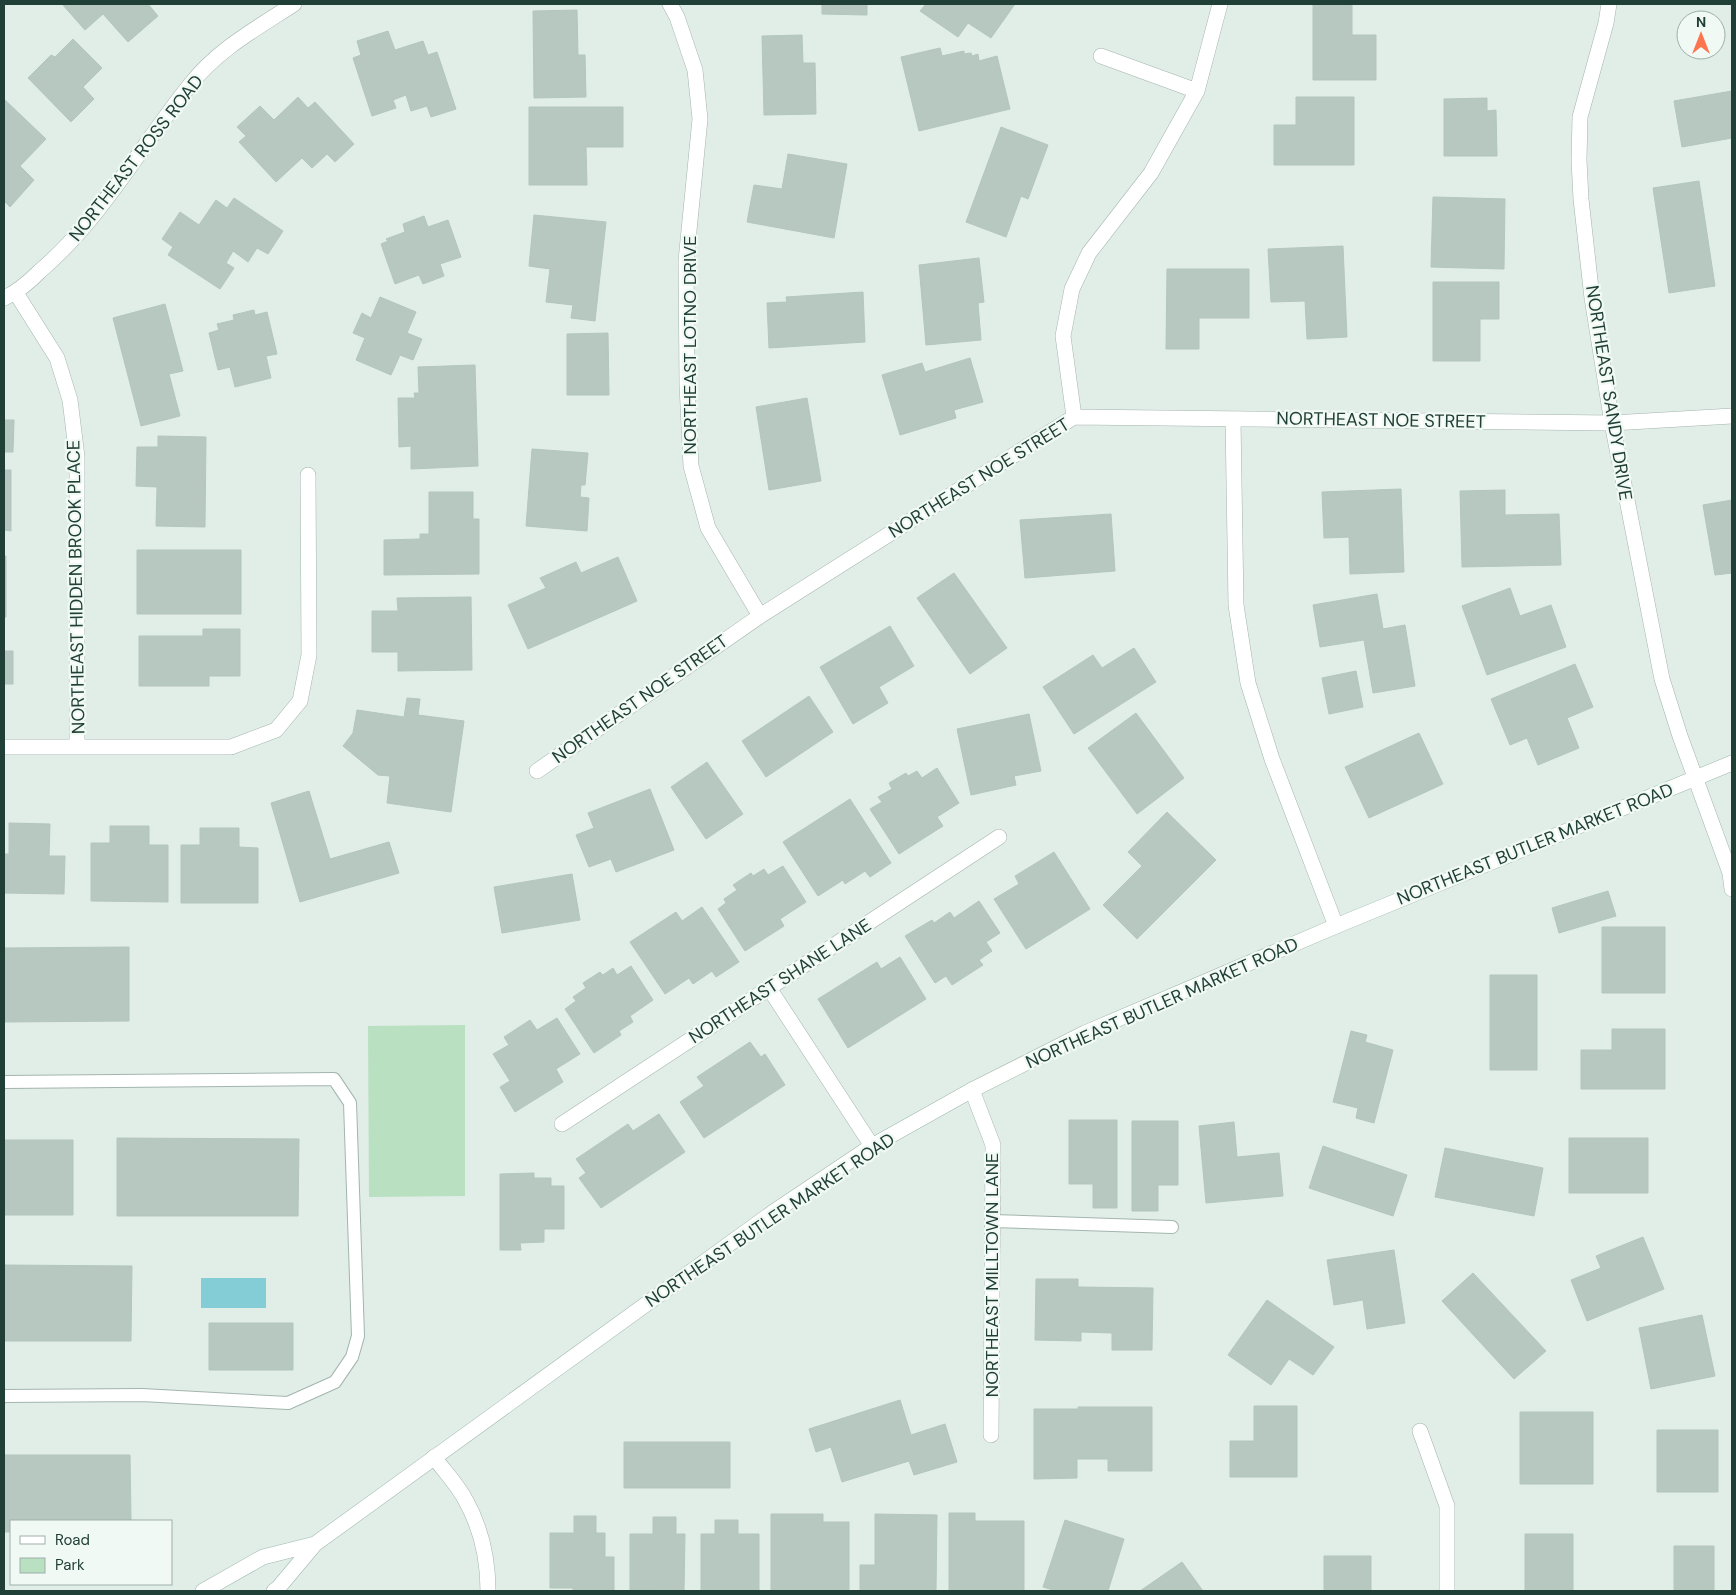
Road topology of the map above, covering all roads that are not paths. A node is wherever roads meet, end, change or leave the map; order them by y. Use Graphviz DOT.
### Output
graph roads {
  1 [pos="294,4"];
  2 [pos="670,4"];
  3 [pos="1220,4"];
  4 [pos="1608,4"];
  5 [pos="1101,56"];
  6 [pos="1197,91"];
  7 [pos="10,295"];
  8 [pos="1732,416"];
  9 [pos="1074,417"];
  10 [pos="1233,419"];
  11 [pos="1612,422"];
  12 [pos="308,475"];
  13 [pos="760,616"];
  14 [pos="77,746"];
  15 [pos="4,747"];
  16 [pos="1732,763"];
  17 [pos="537,771"];
  18 [pos="1696,778"];
  19 [pos="999,837"];
  20 [pos="1732,889"];
  21 [pos="1336,926"];
  22 [pos="769,988"];
  23 [pos="4,1082"];
  24 [pos="972,1090"];
  25 [pos="562,1124"];
  26 [pos="872,1146"];
  27 [pos="992,1221"];
  28 [pos="1172,1227"];
  29 [pos="4,1396"];
  30 [pos="1420,1431"];
  31 [pos="991,1434"];
  32 [pos="434,1457"];
  33 [pos="315,1544"];
  34 [pos="203,1591"];
  35 [pos="274,1591"];
  36 [pos="488,1591"];
  37 [pos="1447,1591"];
  1 -- 7 [label="street, NORTHEAST ROSS ROAD"];
  2 -- 13 [label="street, NORTHEAST LOTNO DRIVE"];
  3 -- 6 [label="street"];
  4 -- 11 [label="street, NORTHEAST SANDY DRIVE"];
  5 -- 6 [label="street"];
  6 -- 9 [label="street"];
  7 -- 14 [label="street, NORTHEAST HIDDEN BROOK PLACE"];
  8 -- 11 [label="street, NORTHEAST NOE STREET"];
  9 -- 10 [label="street, NORTHEAST NOE STREET"];
  9 -- 13 [label="street, NORTHEAST NOE STREET"];
  10 -- 11 [label="street, NORTHEAST NOE STREET"];
  10 -- 21 [label="street"];
  11 -- 18 [label="street, NORTHEAST SANDY DRIVE"];
  12 -- 14 [label="street"];
  13 -- 17 [label="street, NORTHEAST NOE STREET"];
  14 -- 15 [label="street"];
  16 -- 18 [label="street, NORTHEAST BUTLER MARKET ROAD"];
  18 -- 20 [label="street, NORTHEAST SANDY DRIVE"];
  18 -- 21 [label="street, NORTHEAST BUTLER MARKET ROAD"];
  19 -- 22 [label="street, NORTHEAST SHANE LANE"];
  21 -- 24 [label="street, NORTHEAST BUTLER MARKET ROAD"];
  22 -- 25 [label="street, NORTHEAST SHANE LANE"];
  22 -- 26 [label="street"];
  23 -- 29 [label="lane"];
  24 -- 26 [label="street, NORTHEAST BUTLER MARKET ROAD"];
  24 -- 27 [label="street, NORTHEAST MILLTOWN LANE"];
  26 -- 32 [label="street, NORTHEAST BUTLER MARKET ROAD"];
  27 -- 28 [label="lane"];
  27 -- 31 [label="street, NORTHEAST MILLTOWN LANE"];
  30 -- 37 [label="street"];
  32 -- 33 [label="street, NORTHEAST BUTLER MARKET ROAD"];
  32 -- 36 [label="street"];
  33 -- 34 [label="street, NORTHEAST BUTLER MARKET ROAD"];
  33 -- 35 [label="street, NORTHEAST BUTLER MARKET ROAD"];
}
